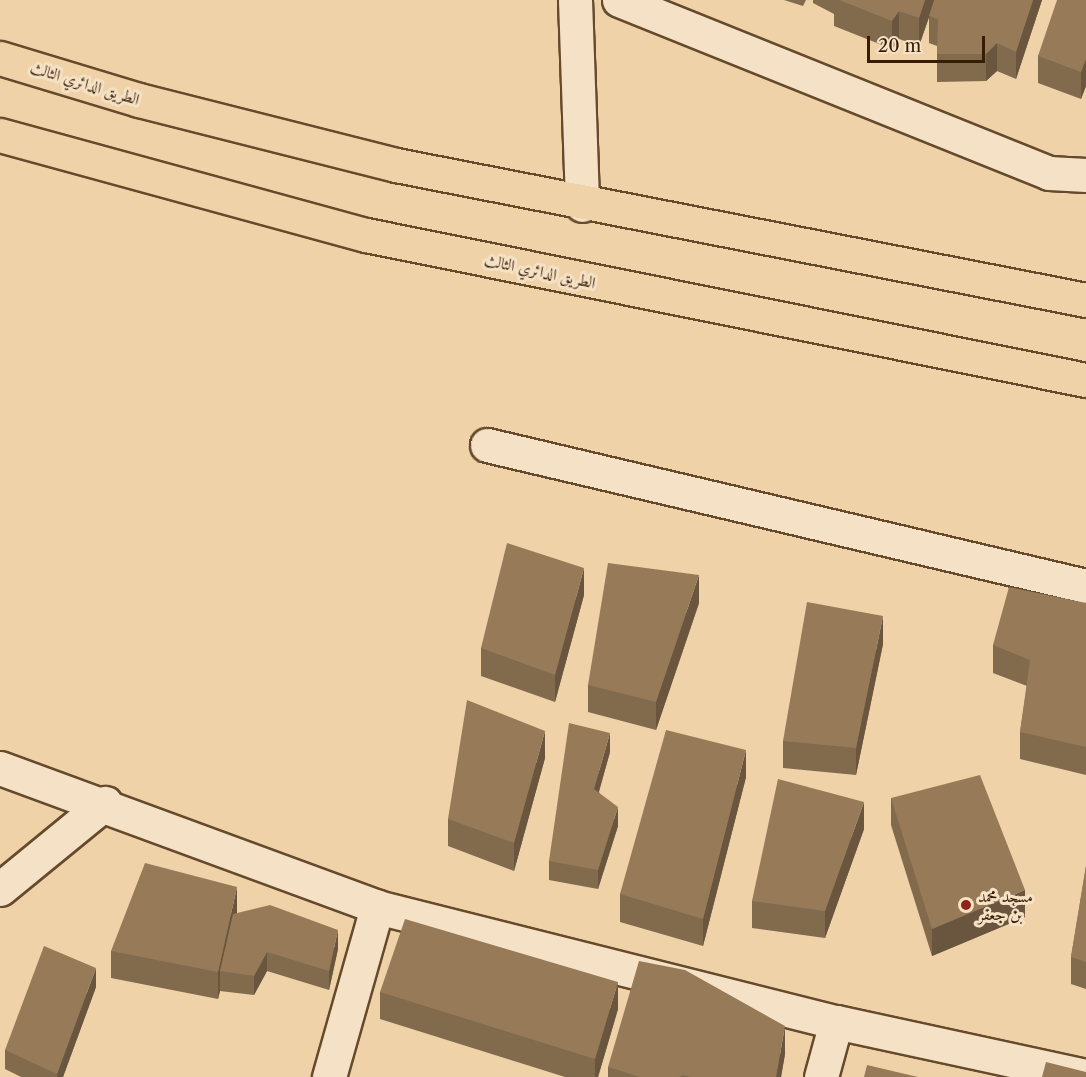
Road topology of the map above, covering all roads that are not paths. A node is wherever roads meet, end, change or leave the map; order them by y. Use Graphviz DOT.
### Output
graph roads {
  1 [pos="575,0"];
  2 [pos="619,0"];
  3 [pos="0,58"];
  4 [pos="0,135"];
  5 [pos="1086,175"];
  6 [pos="582,205"];
  7 [pos="1086,300"];
  8 [pos="1086,380"];
  9 [pos="487,446"];
  10 [pos="1086,586"];
  11 [pos="0,768"];
  12 [pos="105,803"];
  13 [pos="0,889"];
  14 [pos="377,907"];
  15 [pos="836,1022"];
  16 [pos="1086,1076"];
  17 [pos="329,1077"];
  18 [pos="821,1077"];
  1 -- 6 [label="street"];
  2 -- 5 [label="street"];
  3 -- 6 [label="highway, الطريق الدائري الثالث"];
  4 -- 8 [label="highway, الطريق الدائري الثالث"];
  6 -- 7 [label="highway, الطريق الدائري الثالث"];
  9 -- 10 [label="street"];
  11 -- 12 [label="street"];
  12 -- 13 [label="street"];
  12 -- 14 [label="street"];
  14 -- 15 [label="street"];
  14 -- 17 [label="street"];
  15 -- 16 [label="street"];
  15 -- 18 [label="street"];
}
